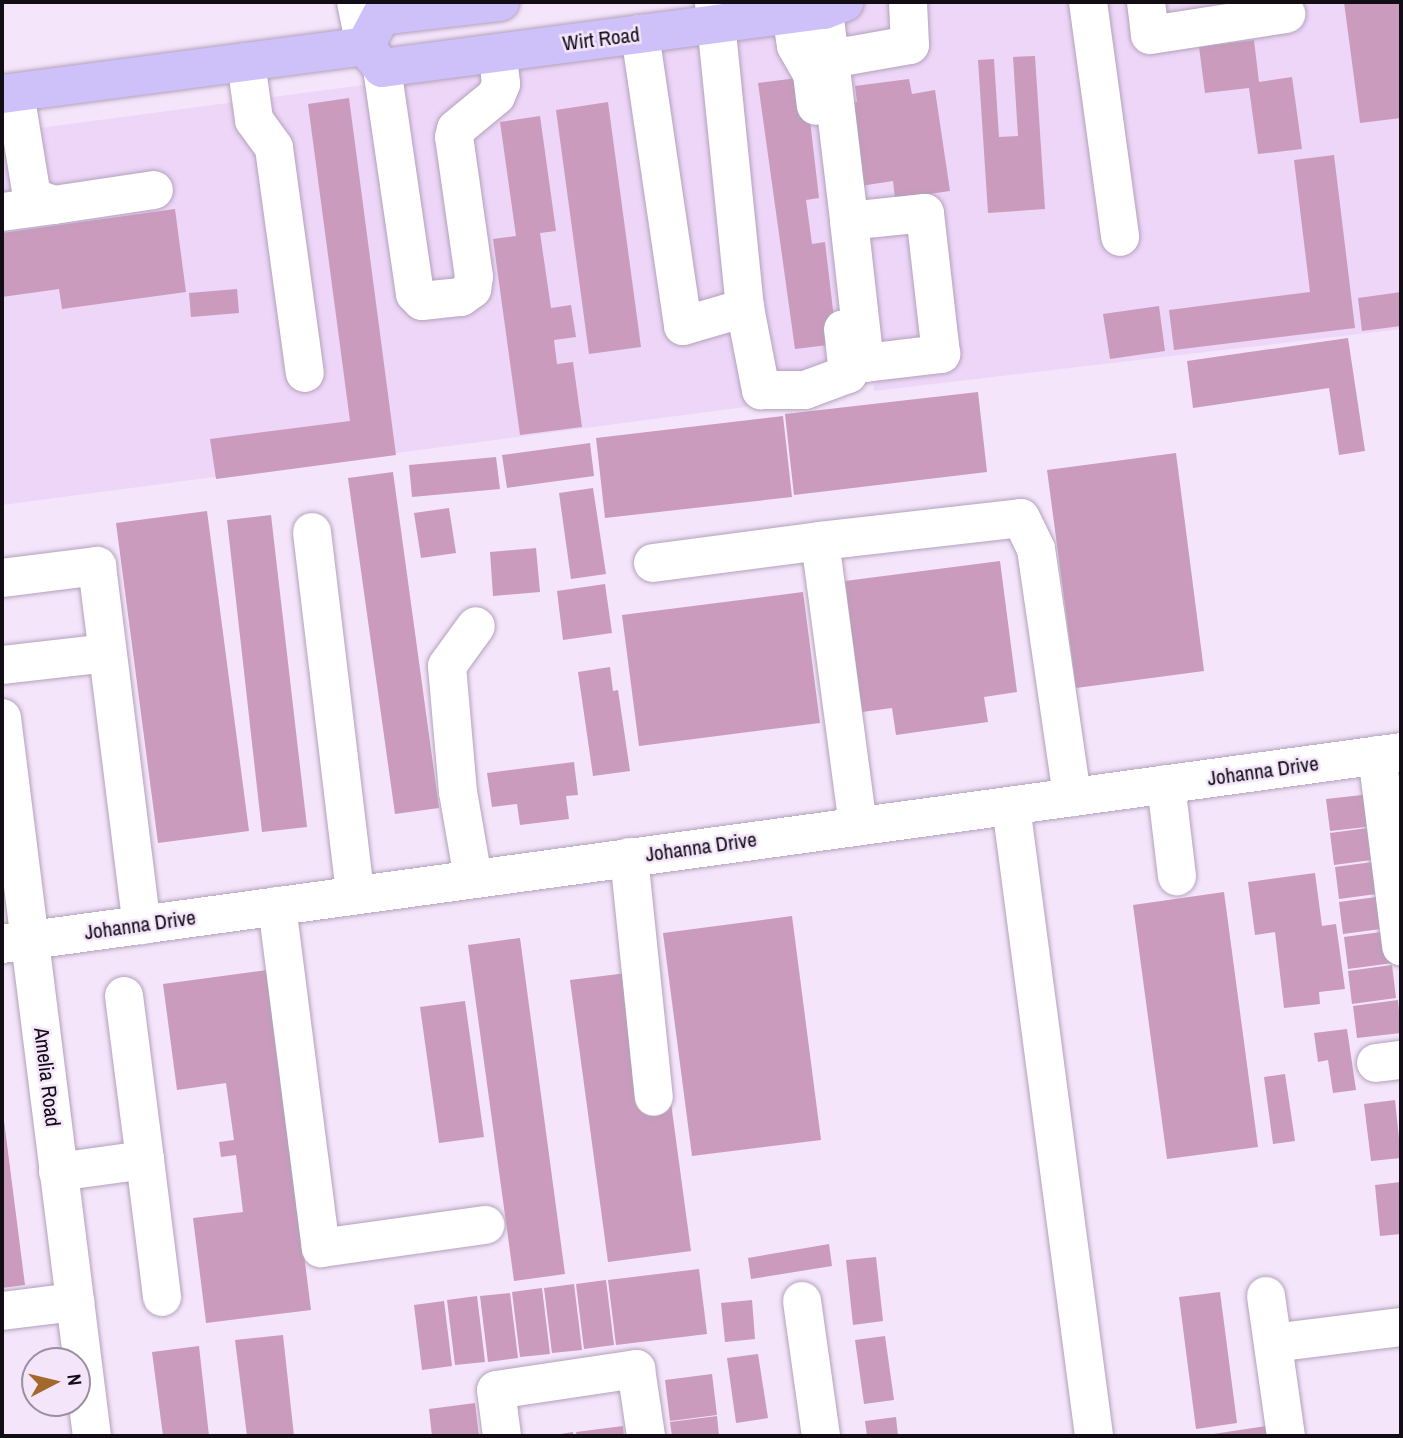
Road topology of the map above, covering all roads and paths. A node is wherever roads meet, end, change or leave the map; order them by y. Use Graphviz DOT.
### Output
graph roads {
  1 [pos="356,2"];
  2 [pos="500,2"];
  3 [pos="908,2"];
  4 [pos="1088,2"];
  5 [pos="1146,2"];
  6 [pos="820,8"];
  7 [pos="715,13"];
  8 [pos="1286,14"];
  9 [pos="640,34"];
  10 [pos="498,53"];
  11 [pos="373,57"];
  12 [pos="830,59"];
  13 [pos="246,62"];
  14 [pos="8,93"];
  15 [pos="154,190"];
  16 [pos="54,205"];
  17 [pos="2,212"];
  18 [pos="849,222"];
  19 [pos="1120,237"];
  20 [pos="745,308"];
  21 [pos="305,373"];
  22 [pos="312,532"];
  23 [pos="820,541"];
  24 [pos="653,563"];
  25 [pos="2,578"];
  26 [pos="476,626"];
  27 [pos="107,653"];
  28 [pos="2,666"];
  29 [pos="2,718"];
  30 [pos="1389,754"];
  31 [pos="1166,784"];
  32 [pos="1072,796"];
  33 [pos="1011,806"];
  34 [pos="858,826"];
  35 [pos="629,857"];
  36 [pos="1177,876"];
  37 [pos="473,878"];
  38 [pos="355,894"];
  39 [pos="277,906"];
  40 [pos="142,925"];
  41 [pos="16,942"];
  42 [pos="1401,946"];
  43 [pos="124,996"];
  44 [pos="654,1097"];
  45 [pos="145,1160"];
  46 [pos="58,1172"];
  47 [pos="485,1225"];
  48 [pos="1266,1296"];
  49 [pos="162,1297"];
  50 [pos="802,1301"];
  51 [pos="75,1303"];
  52 [pos="2,1311"];
  53 [pos="1401,1327"];
  54 [pos="1273,1343"];
  55 [pos="92,1436"];
  56 [pos="502,1436"];
  57 [pos="646,1436"];
  58 [pos="821,1436"];
  59 [pos="1094,1436"];
  60 [pos="1286,1436"];
  1 -- 11 [label="street"];
  2 -- 11 [label="main road"];
  3 -- 12 [label="street"];
  4 -- 19 [label="street"];
  5 -- 8 [label="street"];
  6 -- 7 [label="main road, Wirt Road"];
  6 -- 12 [label="street"];
  6 -- 20 [label="street"];
  7 -- 9 [label="main road, Wirt Road"];
  7 -- 20 [label="street"];
  9 -- 10 [label="main road, Wirt Road"];
  9 -- 20 [label="street"];
  10 -- 11 [label="main road, Wirt Road"];
  10 -- 11 [label="street"];
  11 -- 13 [label="main road, Wirt Road"];
  12 -- 18 [label="street"];
  13 -- 14 [label="main road, Wirt Road"];
  13 -- 21 [label="street"];
  14 -- 16 [label="street"];
  15 -- 16 [label="street"];
  16 -- 17 [label="street"];
  22 -- 38 [label="street"];
  23 -- 24 [label="street"];
  23 -- 32 [label="street"];
  23 -- 34 [label="street"];
  25 -- 27 [label="street"];
  26 -- 37 [label="street"];
  27 -- 28 [label="street"];
  27 -- 40 [label="street"];
  29 -- 41 [label="street, Amelia Road"];
  30 -- 31 [label="street, Johanna Drive"];
  30 -- 42 [label="street"];
  31 -- 32 [label="street, Johanna Drive"];
  31 -- 36 [label="street"];
  32 -- 33 [label="street, Johanna Drive"];
  33 -- 34 [label="street, Johanna Drive"];
  33 -- 59 [label="street"];
  34 -- 35 [label="street, Johanna Drive"];
  35 -- 37 [label="street, Johanna Drive"];
  35 -- 44 [label="street"];
  37 -- 38 [label="street, Johanna Drive"];
  38 -- 39 [label="street, Johanna Drive"];
  39 -- 40 [label="street, Johanna Drive"];
  39 -- 47 [label="street"];
  40 -- 41 [label="street, Johanna Drive"];
  41 -- 46 [label="street, Amelia Road"];
  43 -- 45 [label="street"];
  45 -- 46 [label="street"];
  45 -- 49 [label="street"];
  46 -- 51 [label="street, Amelia Road"];
  48 -- 54 [label="street"];
  50 -- 58 [label="street"];
  51 -- 52 [label="street"];
  51 -- 55 [label="street, Amelia Road"];
  53 -- 54 [label="street"];
  54 -- 60 [label="street"];
  56 -- 57 [label="street"];
}
